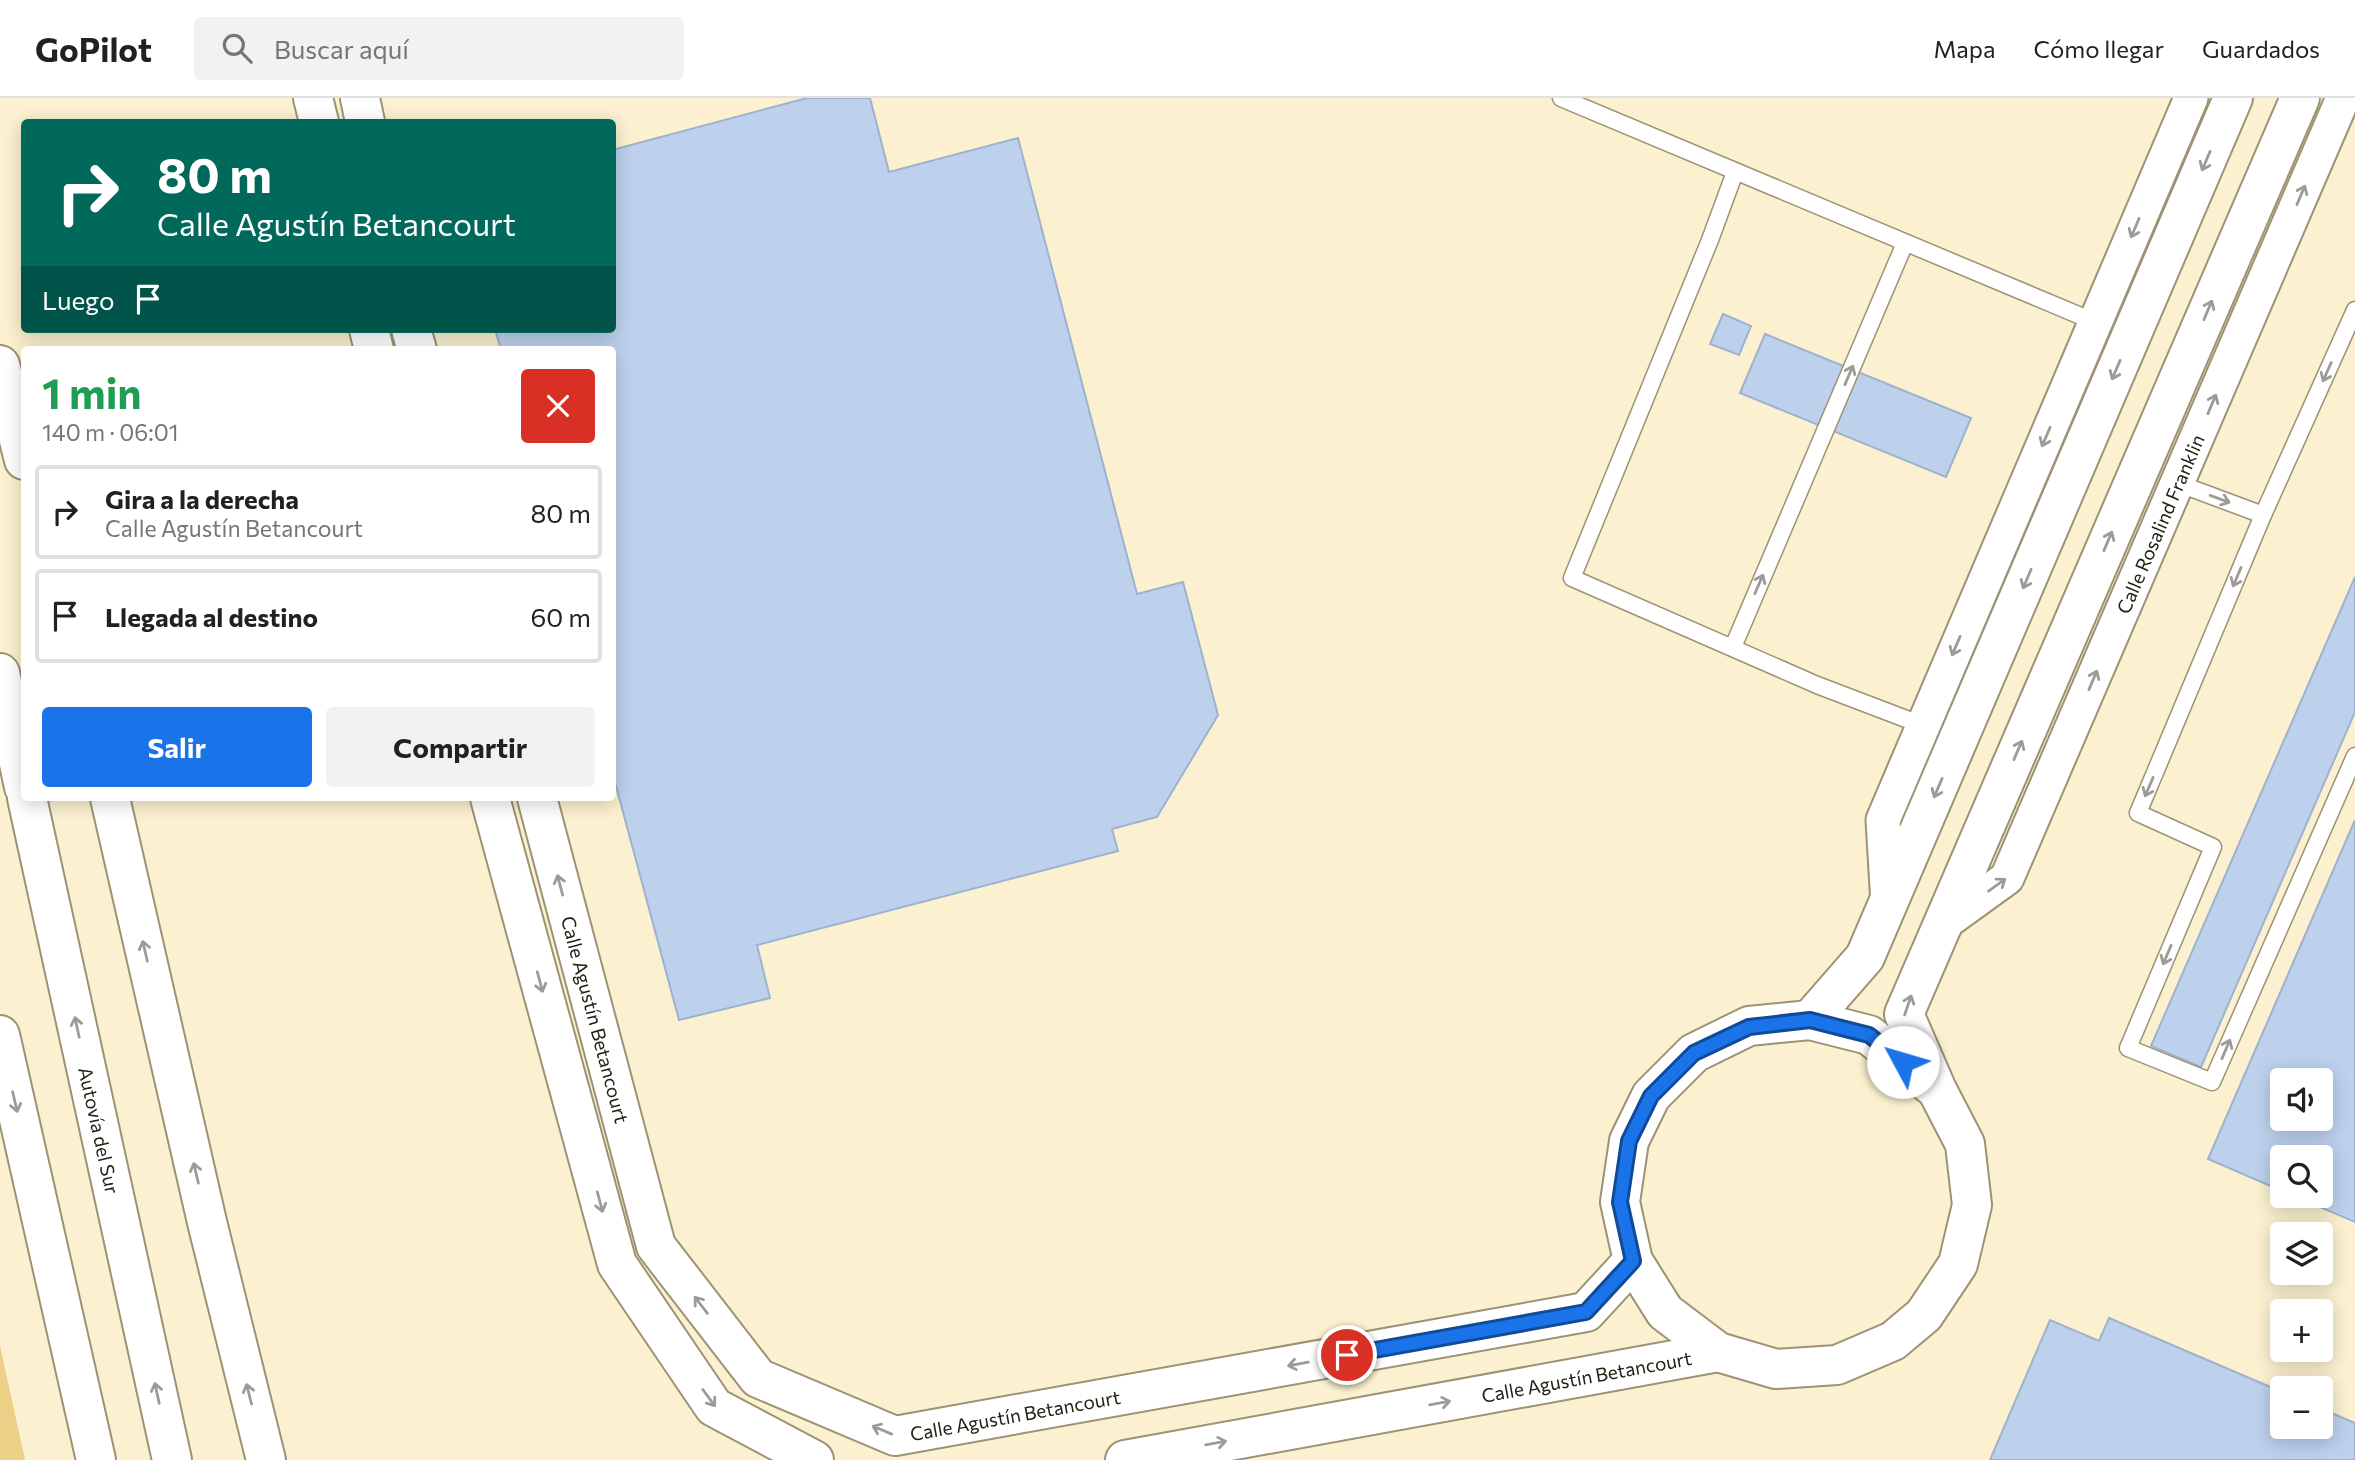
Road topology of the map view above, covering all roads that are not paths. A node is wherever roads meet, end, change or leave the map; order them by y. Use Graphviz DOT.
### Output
graph roads {
  1 [pos="313,98"];
  2 [pos="360,98"];
  3 [pos="1561,98"];
  4 [pos="2191,98"];
  5 [pos="2233,98"];
  6 [pos="2300,98"];
  7 [pos="2343,98"];
  8 [pos="318,119"];
  9 [pos="364,119"];
  10 [pos="1735,172"];
  11 [pos="1905,243"];
  12 [pos="2355,310"];
  13 [pos="2095,322"];
  14 [pos="0,365"];
  15 [pos="21,448"];
  16 [pos="2177,484"];
  17 [pos="2263,514"];
  18 [pos="1733,646"];
  19 [pos="0,673"];
  20 [pos="1922,725"];
  21 [pos="2355,756"];
  22 [pos="21,773"];
  23 [pos="28,801"];
  24 [pos="111,801"];
  25 [pos="491,801"];
  26 [pos="538,801"];
  27 [pos="1888,905"];
  28 [pos="1942,925"];
  29 [pos="1810,1020"];
  30 [pos="0,1035"];
  31 [pos="1937,1090"];
  32 [pos="1633,1261"];
  33 [pos="59,1293"];
  34 [pos="1718,1352"];
  35 [pos="73,1460"];
  36 [pos="96,1460"];
  37 [pos="172,1460"];
  38 [pos="266,1460"];
  39 [pos="814,1460"];
  40 [pos="1125,1460"];
  1 -- 8 [label="main road"];
  2 -- 9 [label="main road"];
  3 -- 10 [label="lane"];
  4 -- 13 [label="street, one-way"];
  5 -- 27 [label="main road, one-way"];
  28 -- 6 [label="main road, Calle Rosalind Franklin, one-way"];
  16 -- 7 [label="street, Calle Rosalind Franklin, one-way"];
  10 -- 11 [label="lane"];
  10 -- 18 [label="lane"];
  11 -- 13 [label="lane"];
  18 -- 11 [label="lane, one-way"];
  12 -- 17 [label="lane, one-way"];
  13 -- 20 [label="street, one-way"];
  14 -- 15 [label="main road"];
  16 -- 17 [label="lane, one-way"];
  28 -- 16 [label="street, Calle Rosalind Franklin, one-way"];
  17 -- 21 [label="lane, one-way"];
  18 -- 20 [label="lane"];
  19 -- 22 [label="main road"];
  20 -- 27 [label="street"];
  37 -- 23 [label="main road, Autovía del Sur, one-way"];
  38 -- 24 [label="main road, one-way"];
  25 -- 39 [label="main road, one-way"];
  32 -- 26 [label="main road, Calle Agustín Betancourt, one-way"];
  27 -- 29 [label="main road"];
  31 -- 28 [label="main road, Calle Rosalind Franklin, one-way"];
  29 -- 31 [label="main road"];
  29 -- 32 [label="main road"];
  30 -- 33 [label="main road, one-way"];
  31 -- 34 [label="main road, Calle Rosalind Franklin"];
  32 -- 34 [label="main road"];
  33 -- 35 [label="main road"];
  33 -- 36 [label="main road"];
  40 -- 34 [label="main road, Calle Agustín Betancourt, one-way"];
}
